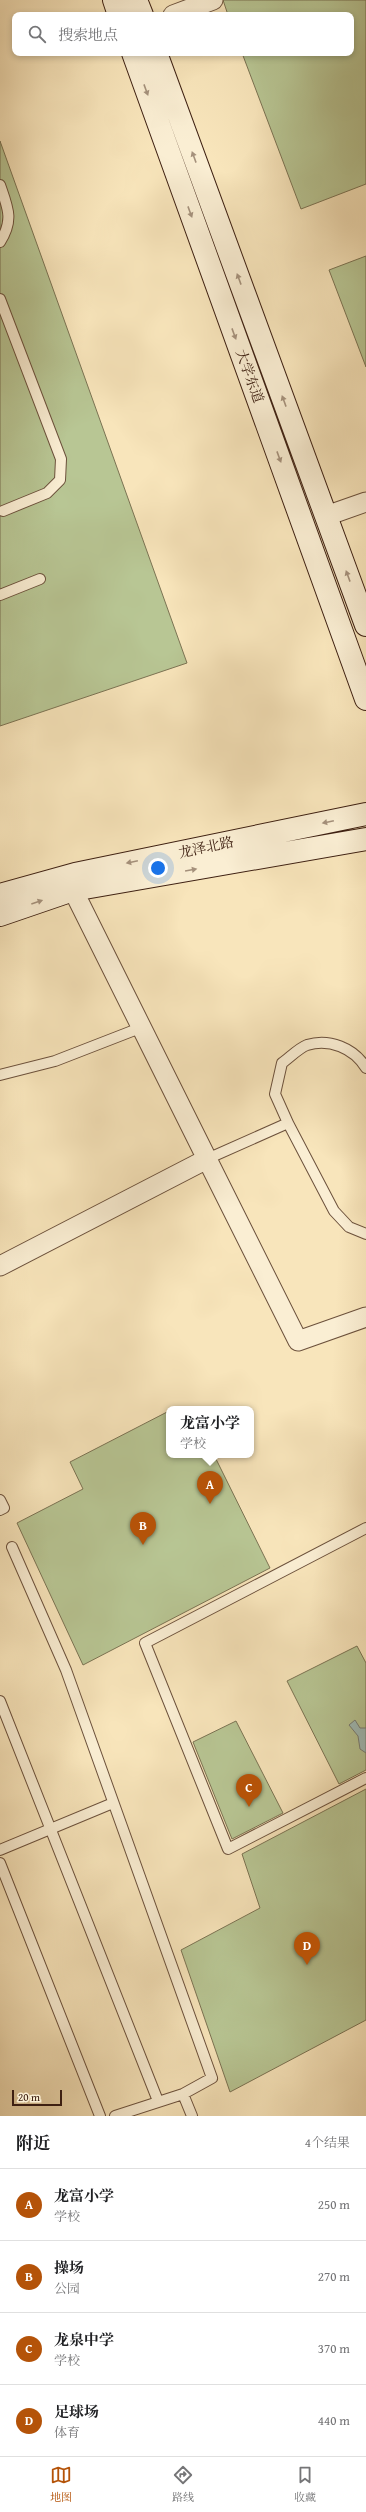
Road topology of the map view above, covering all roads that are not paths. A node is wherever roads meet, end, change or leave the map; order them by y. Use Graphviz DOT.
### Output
graph roads {
  1 [pos="114,0"];
  2 [pos="136,0"];
  3 [pos="213,0"];
  4 [pos="118,12"];
  5 [pos="141,12"];
  6 [pos="181,12"];
  7 [pos="134,56"];
  8 [pos="157,56"];
  9 [pos="0,185"];
  10 [pos="0,242"];
  11 [pos="0,299"];
  12 [pos="366,502"];
  13 [pos="3,511"];
  14 [pos="326,516"];
  15 [pos="40,579"];
  16 [pos="0,595"];
  17 [pos="366,626"];
  18 [pos="366,700"];
  19 [pos="366,814"];
  20 [pos="366,839"];
  21 [pos="74,882"];
  22 [pos="0,895"];
  23 [pos="0,915"];
  24 [pos="140,1028"];
  25 [pos="366,1068"];
  26 [pos="0,1074"];
  27 [pos="288,1123"];
  28 [pos="207,1159"];
  29 [pos="366,1234"];
  30 [pos="1,1262"];
  31 [pos="366,1317"];
  32 [pos="0,1500"];
  33 [pos="0,1510"];
  34 [pos="366,1528"];
  35 [pos="12,1547"];
  36 [pos="0,1701"];
  37 [pos="366,1778"];
  38 [pos="113,1803"];
  39 [pos="51,1829"];
  40 [pos="0,1850"];
  41 [pos="0,1863"];
  42 [pos="184,2094"];
  43 [pos="158,2101"];
  44 [pos="100,2116"];
  45 [pos="115,2116"];
  46 [pos="192,2116"];
  1 -- 4 [label="main road"];
  2 -- 5 [label="main road"];
  3 -- 6 [label="street"];
  7 -- 18 [label="main road, 大学东道, one-way"];
  14 -- 8 [label="main road, 大学东道, one-way"];
  9 -- 10 [label="lane"];
  11 -- 13 [label="lane"];
  12 -- 14 [label="street"];
  17 -- 14 [label="main road, 大学东道, one-way"];
  15 -- 16 [label="lane"];
  19 -- 21 [label="main road, 龙泽北路, one-way"];
  21 -- 20 [label="main road, 龙泽北路, one-way"];
  21 -- 22 [label="main road, 龙泽北路"];
  23 -- 21 [label="main road, 龙泽北路, one-way"];
  21 -- 24 [label="street"];
  24 -- 26 [label="lane"];
  24 -- 28 [label="street"];
  25 -- 27 [label="lane"];
  27 -- 28 [label="lane"];
  27 -- 29 [label="lane"];
  28 -- 30 [label="street"];
  28 -- 31 [label="street"];
  32 -- 33 [label="lane"];
  34 -- 37 [label="lane"];
  35 -- 38 [label="lane"];
  36 -- 39 [label="lane"];
  38 -- 39 [label="lane"];
  38 -- 42 [label="lane"];
  39 -- 40 [label="lane"];
  39 -- 43 [label="lane"];
  41 -- 44 [label="lane"];
  42 -- 43 [label="lane"];
  42 -- 46 [label="lane"];
  43 -- 45 [label="lane"];
}
